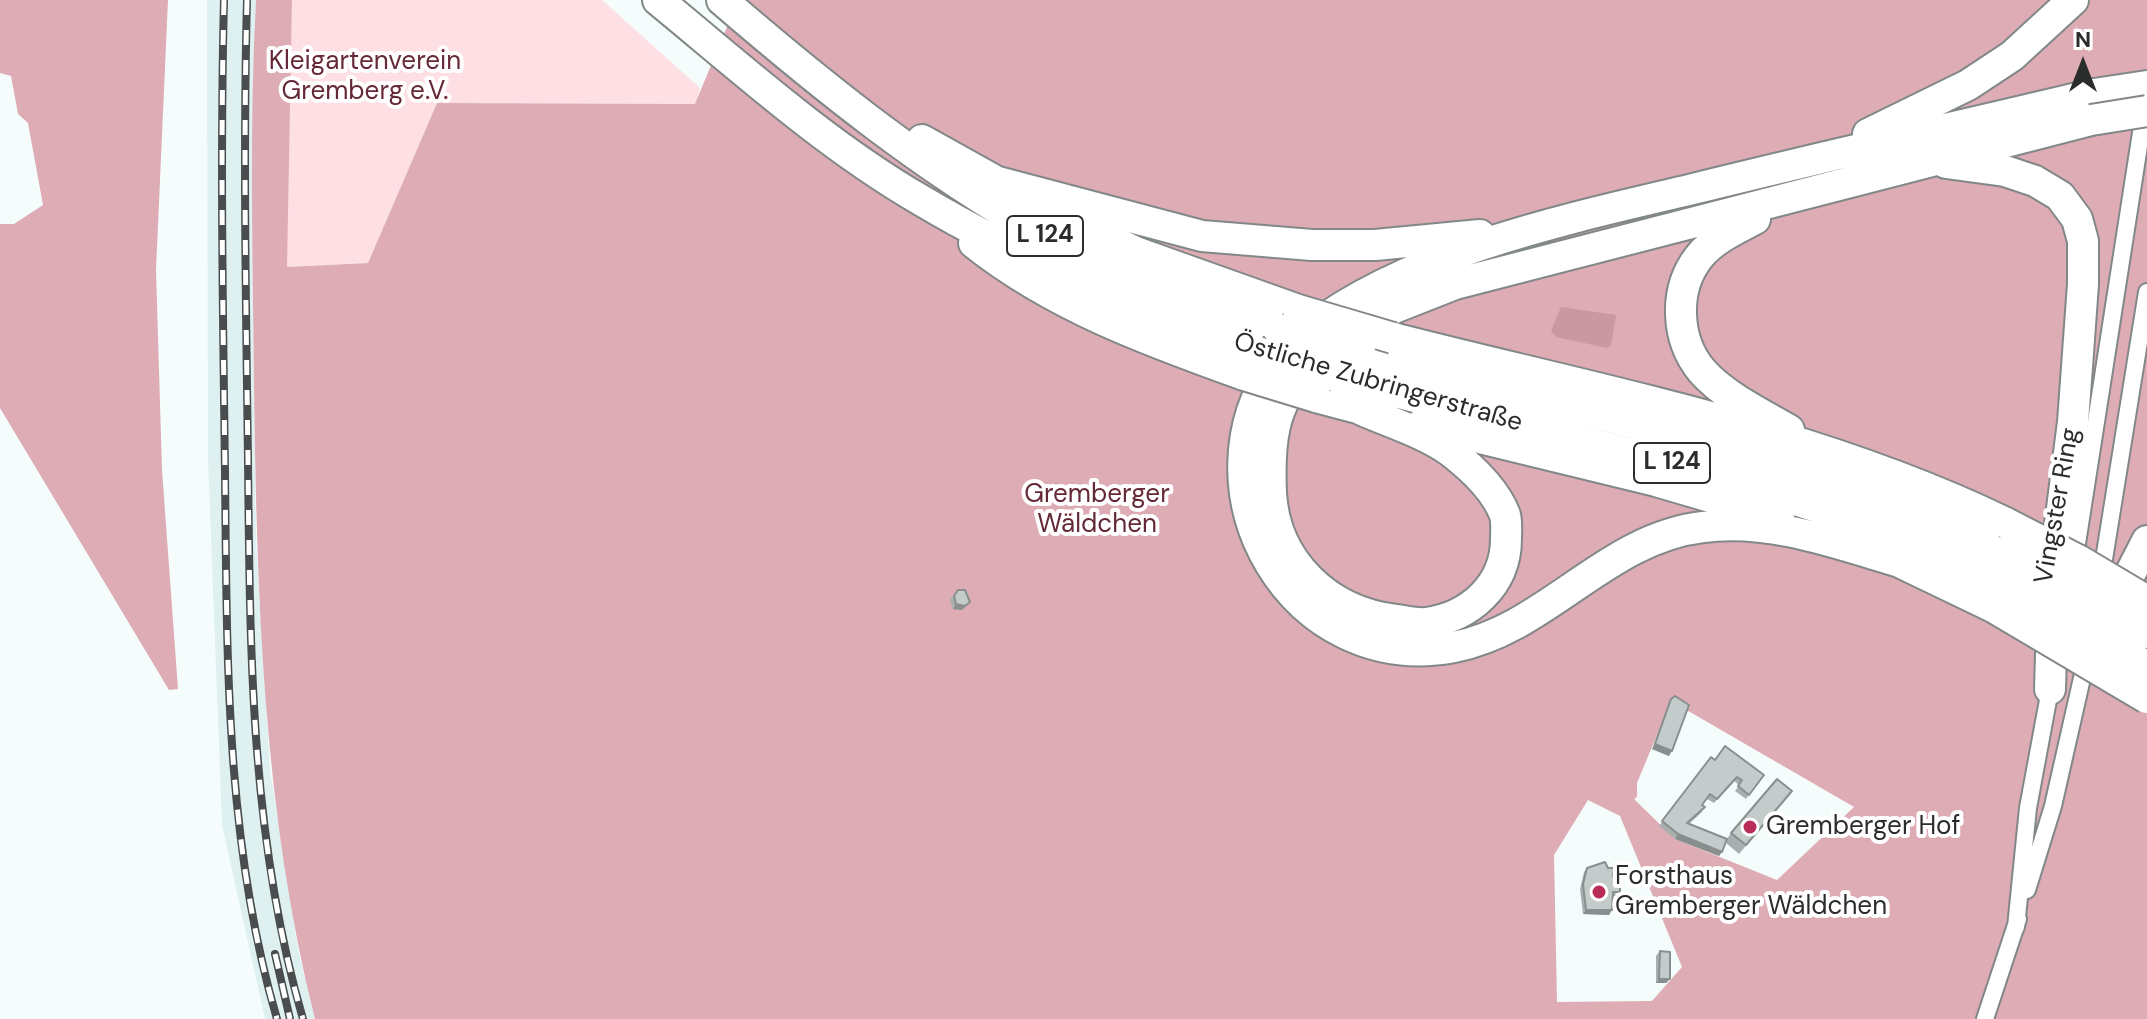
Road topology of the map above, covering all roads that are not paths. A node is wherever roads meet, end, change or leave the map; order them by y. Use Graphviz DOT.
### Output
graph roads {
  1 [pos="658,0"];
  2 [pos="722,0"];
  3 [pos="2073,0"];
  4 [pos="2147,89"];
  5 [pos="838,94"];
  6 [pos="2093,107"];
  7 [pos="2147,111"];
  8 [pos="1812,160"];
  9 [pos="1932,161"];
  10 [pos="998,182"];
  11 [pos="1798,198"];
  12 [pos="1538,229"];
  13 [pos="2147,292"];
  14 [pos="1288,320"];
  15 [pos="1325,386"];
  16 [pos="1362,410"];
  17 [pos="1821,449"];
  18 [pos="2147,541"];
  19 [pos="1910,565"];
  20 [pos="2001,566"];
  21 [pos="2147,601"];
  22 [pos="2093,619"];
  23 [pos="2147,633"];
  24 [pos="2147,667"];
  25 [pos="2050,689"];
  26 [pos="2147,698"];
  27 [pos="2016,927"];
  28 [pos="1985,1019"];
  1 -- 15 [label="highway, bridge"];
  2 -- 5 [label="highway, Östliche Zubringerstraße / L 124"];
  3 -- 8 [label="highway"];
  4 -- 6 [label="highway"];
  4 -- 25 [label="street, Vingster Ring"];
  5 -- 10 [label="highway"];
  5 -- 14 [label="highway, Östliche Zubringerstraße / L 124"];
  6 -- 7 [label="highway, bridge"];
  6 -- 8 [label="highway"];
  6 -- 9 [label="highway"];
  8 -- 12 [label="highway"];
  9 -- 11 [label="highway"];
  9 -- 25 [label="highway"];
  10 -- 12 [label="highway"];
  10 -- 14 [label="highway"];
  11 -- 16 [label="highway"];
  11 -- 17 [label="highway"];
  12 -- 19 [label="highway"];
  13 -- 22 [label="street, Vingster Ring"];
  14 -- 17 [label="highway, bridge"];
  14 -- 20 [label="highway, Östliche Zubringerstraße / L 124, bridge"];
  15 -- 16 [label="highway"];
  15 -- 20 [label="highway, Östliche Zubringerstraße / L 124"];
  16 -- 19 [label="highway"];
  17 -- 20 [label="highway"];
  18 -- 22 [label="highway"];
  19 -- 20 [label="highway"];
  20 -- 21 [label="highway, bridge"];
  20 -- 23 [label="highway, Östliche Zubringerstraße / L 124, bridge"];
  20 -- 24 [label="highway, Östliche Zubringerstraße / L 124, bridge"];
  20 -- 26 [label="highway, bridge"];
  22 -- 27 [label="street, Vingster Ring"];
  25 -- 27 [label="street, Vingster Ring"];
  27 -- 28 [label="street, Vingster Ring"];
}
